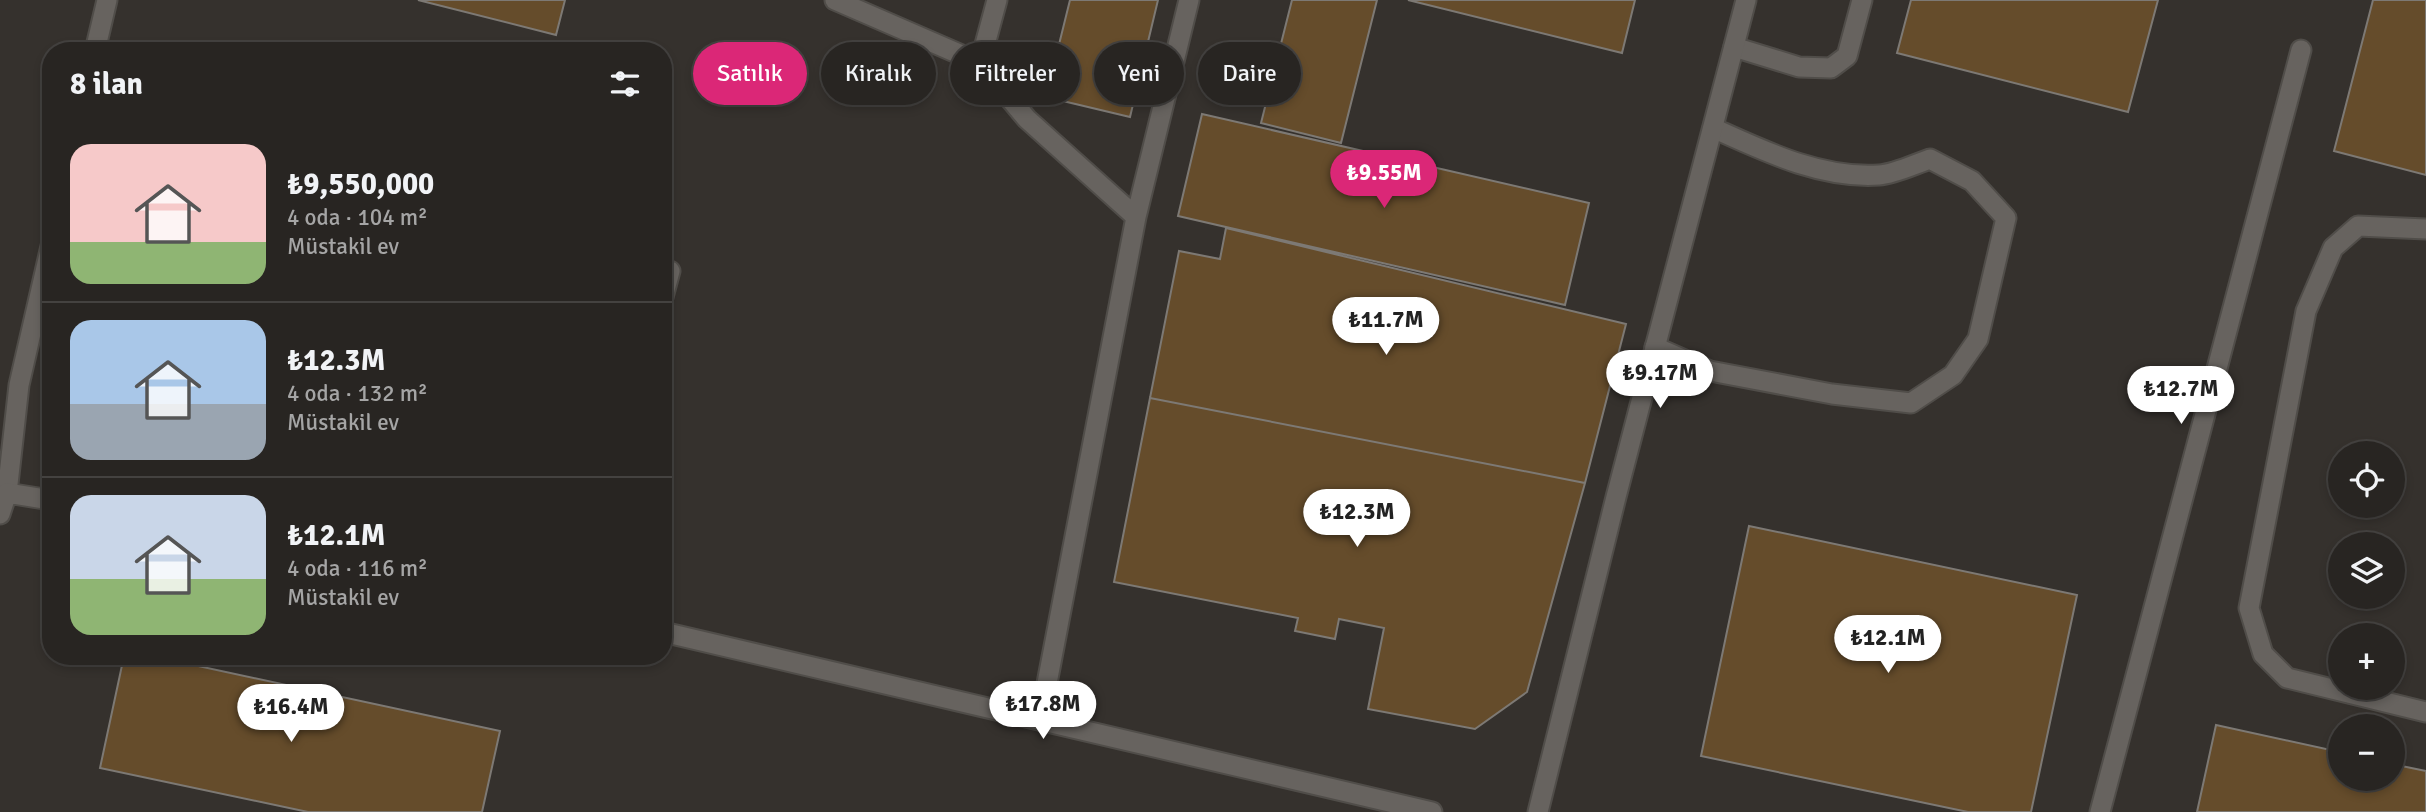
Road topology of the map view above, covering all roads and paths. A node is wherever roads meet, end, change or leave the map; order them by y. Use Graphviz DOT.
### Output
graph roads {
  1 [pos="107,0"];
  2 [pos="838,0"];
  3 [pos="997,0"];
  4 [pos="1189,0"];
  5 [pos="1746,0"];
  6 [pos="1862,0"];
  7 [pos="97,42"];
  8 [pos="986,42"];
  9 [pos="1734,47"];
  10 [pos="950,50"];
  11 [pos="2301,50"];
  12 [pos="1015,105"];
  13 [pos="1713,128"];
  14 [pos="1136,217"];
  15 [pos="2426,229"];
  16 [pos="42,285"];
  17 [pos="1655,347"];
  18 [pos="4,492"];
  19 [pos="42,498"];
  20 [pos="0,514"];
  21 [pos="672,634"];
  22 [pos="2426,712"];
  23 [pos="1040,720"];
  24 [pos="1432,812"];
  25 [pos="1538,812"];
  26 [pos="2100,812"];
  1 -- 7 [label="street"];
  2 -- 10 [label="street"];
  3 -- 8 [label="street"];
  4 -- 14 [label="street"];
  5 -- 9 [label="street"];
  6 -- 9 [label="street"];
  9 -- 13 [label="street"];
  11 -- 26 [label="street"];
  12 -- 14 [label="street"];
  13 -- 17 [label="street"];
  13 -- 17 [label="street"];
  14 -- 23 [label="street"];
  15 -- 22 [label="street"];
  16 -- 18 [label="street"];
  17 -- 25 [label="street"];
  18 -- 19 [label="street"];
  18 -- 20 [label="street"];
  21 -- 23 [label="street"];
  23 -- 24 [label="street"];
}
